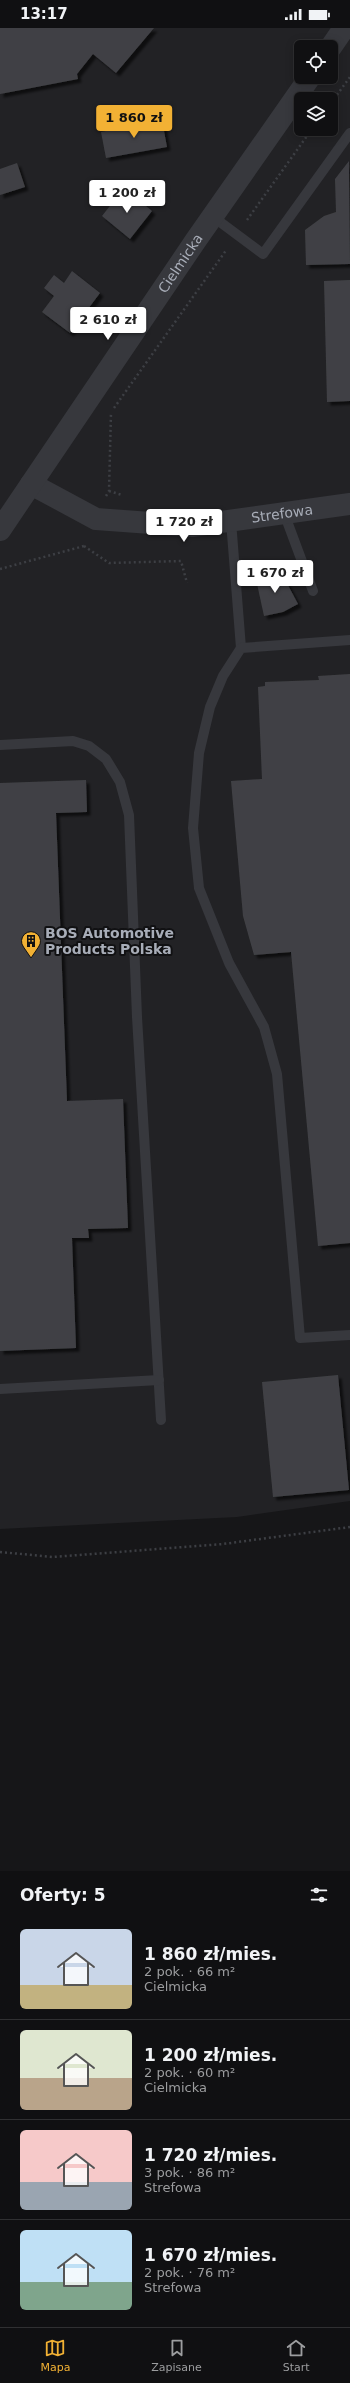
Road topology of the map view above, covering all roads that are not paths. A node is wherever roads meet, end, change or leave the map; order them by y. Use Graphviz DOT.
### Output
graph roads {
  1 [pos="344,28"];
  2 [pos="336,40"];
  3 [pos="305,84"];
  4 [pos="350,133"];
  5 [pos="212,216"];
  6 [pos="31,484"];
  7 [pos="350,504"];
  8 [pos="284,513"];
  9 [pos="231,521"];
  10 [pos="0,530"];
  11 [pos="313,591"];
  12 [pos="350,640"];
  13 [pos="241,648"];
  14 [pos="0,745"];
  15 [pos="350,1335"];
  16 [pos="159,1380"];
  17 [pos="0,1390"];
  18 [pos="161,1420"];
  1 -- 2 [label="street"];
  3 -- 5 [label="street, Cielmicka"];
  4 -- 5 [label="lane"];
  5 -- 6 [label="street, Cielmicka"];
  6 -- 9 [label="street, Strefowa"];
  6 -- 10 [label="street, Cielmicka"];
  7 -- 8 [label="street, Strefowa"];
  8 -- 9 [label="street, Strefowa"];
  8 -- 11 [label="lane"];
  9 -- 13 [label="lane"];
  12 -- 13 [label="lane"];
  13 -- 15 [label="lane"];
  14 -- 16 [label="lane"];
  16 -- 17 [label="lane"];
  16 -- 18 [label="lane"];
}
